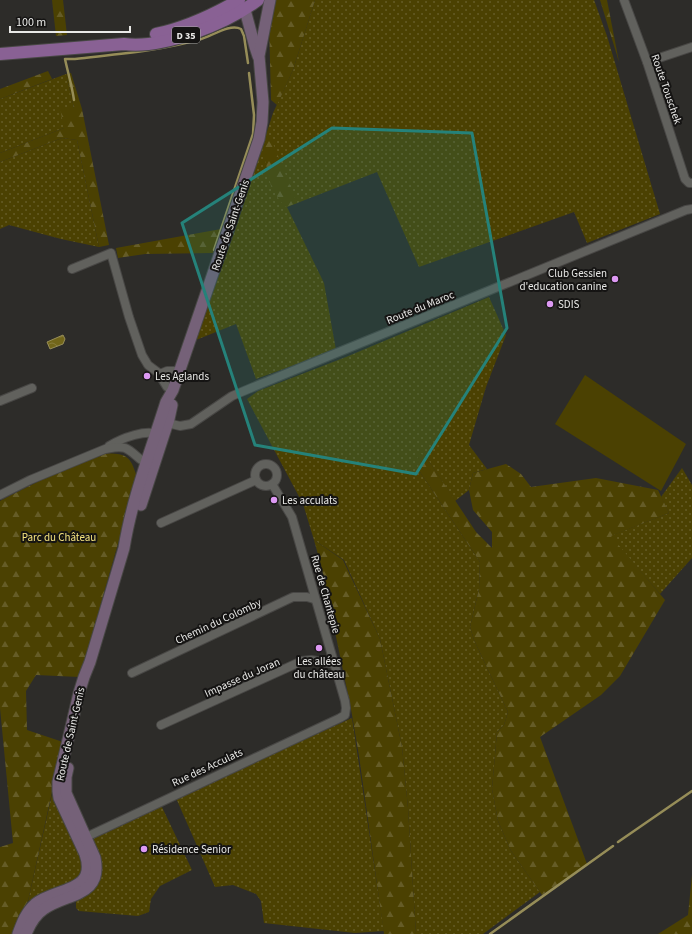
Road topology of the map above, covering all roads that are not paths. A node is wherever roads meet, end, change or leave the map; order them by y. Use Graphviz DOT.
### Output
graph roads {
  1 [pos="259,0"];
  2 [pos="270,0"];
  3 [pos="624,0"];
  4 [pos="244,3"];
  5 [pos="266,17"];
  6 [pos="692,47"];
  7 [pos="0,54"];
  8 [pos="259,56"];
  9 [pos="647,62"];
  10 [pos="692,182"];
  11 [pos="692,209"];
  12 [pos="72,269"];
  13 [pos="179,371"];
  14 [pos="160,374"];
  15 [pos="32,388"];
  16 [pos="173,390"];
  17 [pos="0,401"];
  18 [pos="164,422"];
  19 [pos="159,436"];
  20 [pos="105,449"];
  21 [pos="151,461"];
  22 [pos="256,480"];
  23 [pos="272,484"];
  24 [pos="0,495"];
  25 [pos="161,523"];
  26 [pos="314,599"];
  27 [pos="334,664"];
  28 [pos="132,673"];
  29 [pos="345,715"];
  30 [pos="161,725"];
  31 [pos="83,838"];
  32 [pos="18,934"];
  33 [pos="26,934"];
  1 -- 4 [label="main road, D 35"];
  1 -- 5 [label="main road"];
  2 -- 5 [label="main road, Route de Saint-Genis"];
  3 -- 9 [label="street, Route Touschek"];
  4 -- 7 [label="main road, D 35"];
  4 -- 8 [label="main road, Route de Saint-Genis"];
  5 -- 8 [label="main road, Route de Saint-Genis"];
  6 -- 9 [label="street"];
  8 -- 13 [label="main road, Route de Saint-Genis"];
  9 -- 10 [label="street, Route Touschek"];
  11 -- 18 [label="street, Route du Maroc"];
  12 -- 14 [label="street"];
  13 -- 14 [label="street"];
  13 -- 16 [label="main road, Route de Saint-Genis"];
  14 -- 16 [label="street"];
  15 -- 17 [label="street"];
  16 -- 18 [label="main road, Route de Saint-Genis"];
  18 -- 19 [label="main road, Route de Saint-Genis"];
  19 -- 20 [label="street"];
  19 -- 21 [label="main road, Route de Saint-Genis"];
  20 -- 21 [label="street"];
  20 -- 24 [label="street"];
  21 -- 31 [label="main road, Route de Saint-Genis"];
  22 -- 23 [label="street"];
  22 -- 23 [label="street"];
  22 -- 25 [label="street"];
  23 -- 26 [label="street, Rue de Chantepie"];
  26 -- 27 [label="street, Rue de Chantepie"];
  26 -- 28 [label="street, Chemin du Colomby"];
  27 -- 29 [label="street, Rue de Chantepie"];
  27 -- 30 [label="street, Impasse du Joran"];
  29 -- 31 [label="street, Rue des Acculats"];
  31 -- 32 [label="main road, Route de Saint-Genis"];
  31 -- 33 [label="main road, Route de Saint-Genis"];
}
